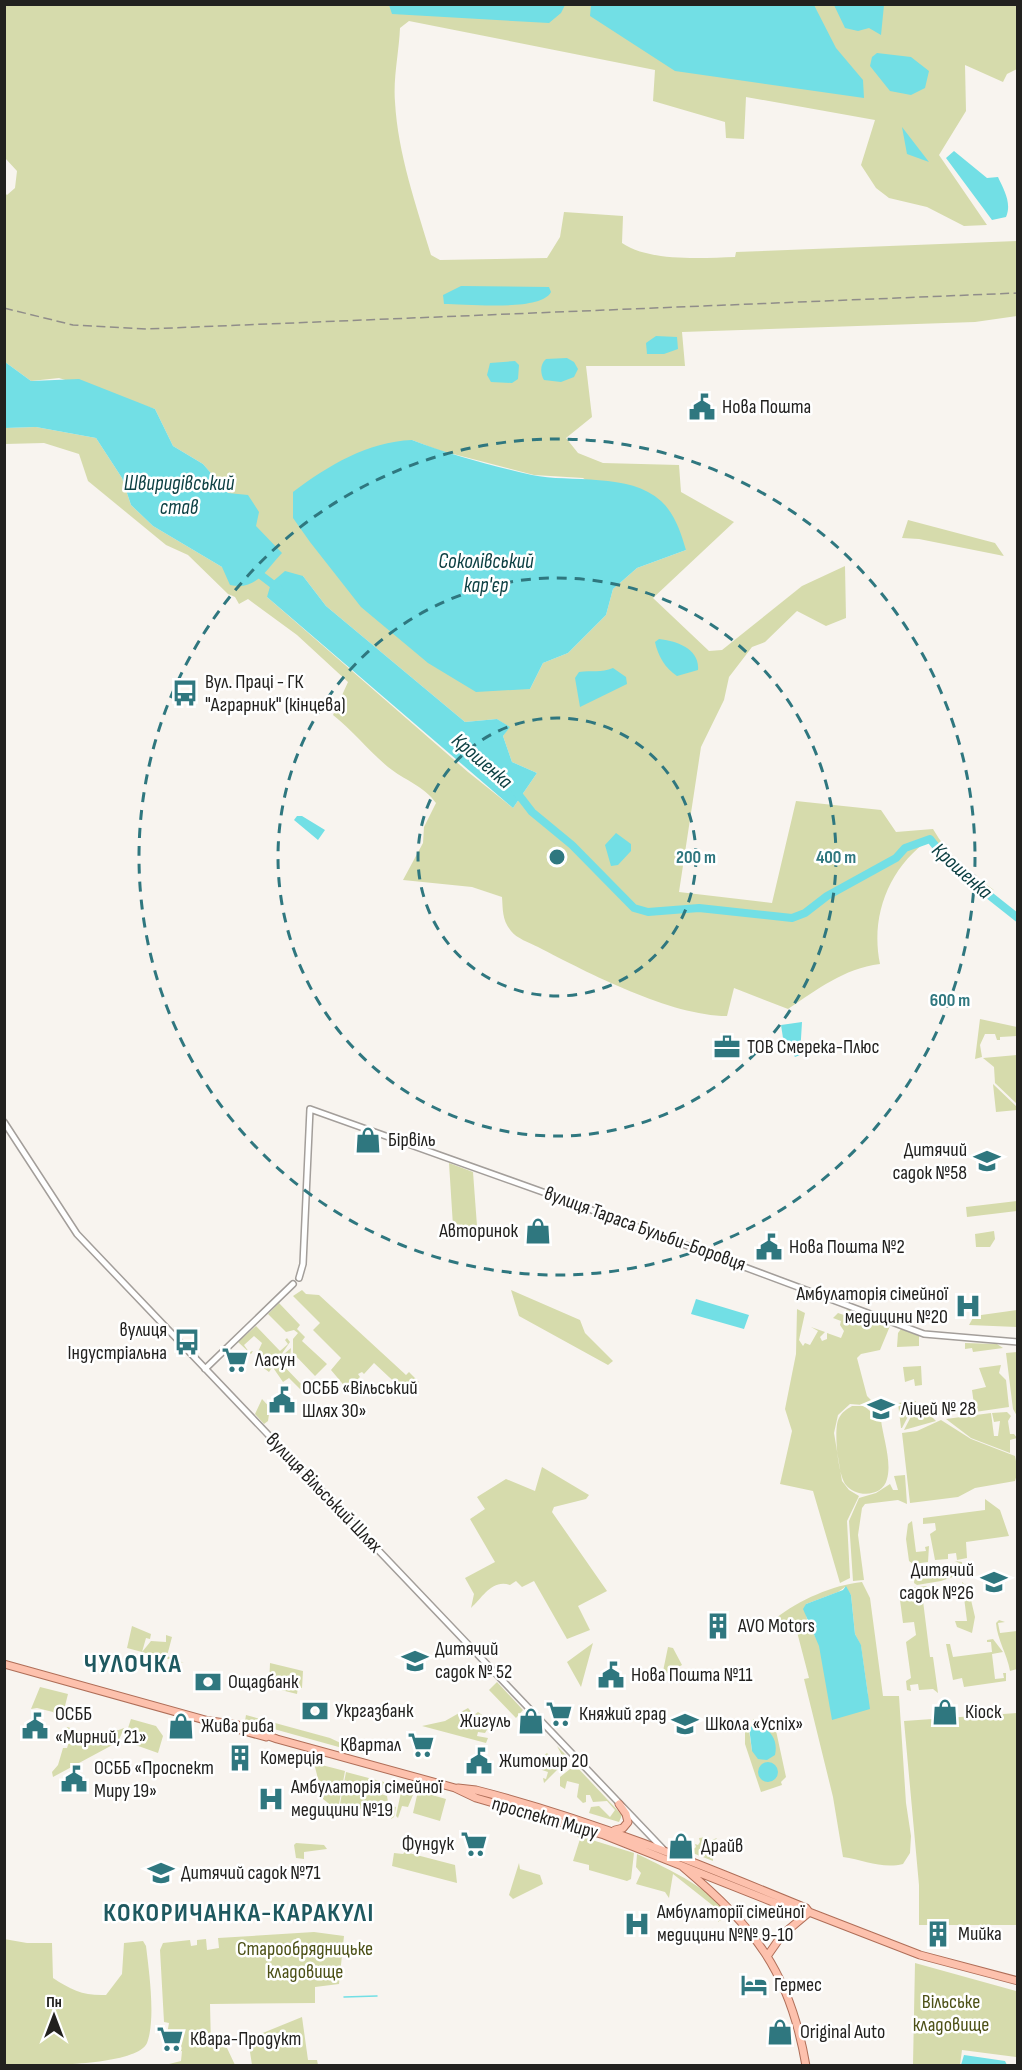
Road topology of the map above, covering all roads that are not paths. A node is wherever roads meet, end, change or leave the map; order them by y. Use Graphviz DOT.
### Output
graph roads {
  1 [pos="4,1122"];
  2 [pos="299,1278"];
  3 [pos="293,1284"];
  4 [pos="1017,1342"];
  5 [pos="205,1369"];
  6 [pos="4,1664"];
  7 [pos="455,1788"];
  8 [pos="620,1804"];
  9 [pos="613,1830"];
  10 [pos="663,1849"];
  11 [pos="671,1853"];
  12 [pos="678,1863"];
  13 [pos="688,1867"];
  14 [pos="808,1912"];
  15 [pos="769,1954"];
  16 [pos="1017,1981"];
  17 [pos="808,2066"];
  1 -- 5 [label="street, вулиця Вільський Шлях"];
  2 -- 4 [label="street, вулиця Тараса Бульби-Боровця"];
  3 -- 5 [label="street"];
  5 -- 8 [label="street, вулиця Вільський Шлях"];
  6 -- 7 [label="main road, проспект Миру"];
  7 -- 9 [label="main road, проспект Миру"];
  7 -- 12 [label="main road, проспект Миру"];
  8 -- 9 [label="main road"];
  8 -- 10 [label="street, вулиця Вільський Шлях"];
  9 -- 10 [label="main road, проспект Миру"];
  10 -- 11 [label="main road, проспект Миру"];
  10 -- 12 [label="main road"];
  11 -- 13 [label="main road"];
  11 -- 14 [label="main road"];
  12 -- 13 [label="main road, проспект Миру"];
  12 -- 15 [label="main road"];
  13 -- 14 [label="main road, проспект Миру"];
  13 -- 15 [label="main road"];
  14 -- 15 [label="main road"];
  14 -- 16 [label="main road"];
  15 -- 17 [label="main road"];
}
